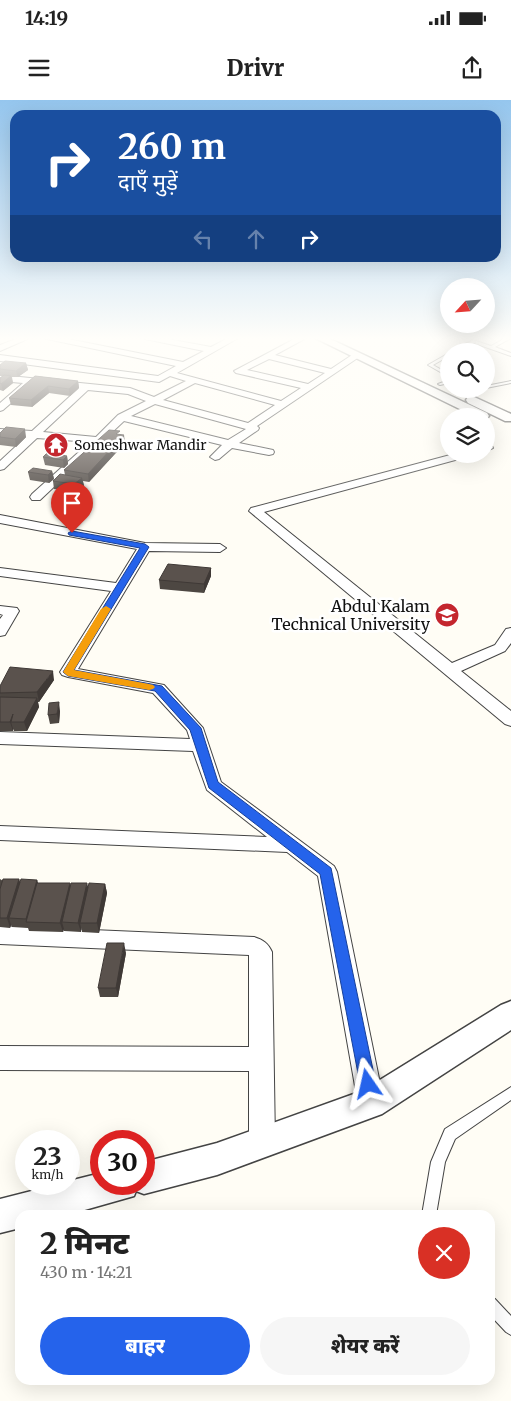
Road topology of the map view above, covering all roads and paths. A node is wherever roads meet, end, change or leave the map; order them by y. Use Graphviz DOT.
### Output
graph roads {
  1 [pos="13,398"];
  2 [pos="74,398"];
  3 [pos="147,398"];
  4 [pos="158,398"];
  5 [pos="258,398"];
  6 [pos="291,398"];
  7 [pos="446,398"];
  8 [pos="468,398"];
  9 [pos="153,400"];
  10 [pos="281,404"];
  11 [pos="0,408"];
  12 [pos="467,408"];
  13 [pos="122,417"];
  14 [pos="495,424"];
  15 [pos="510,424"];
  16 [pos="250,426"];
  17 [pos="0,432"];
  18 [pos="35,434"];
  19 [pos="99,440"];
  20 [pos="230,444"];
  21 [pos="268,452"];
  22 [pos="215,457"];
  23 [pos="440,461"];
  24 [pos="0,467"];
  25 [pos="36,497"];
  26 [pos="0,519"];
  27 [pos="145,547"];
  28 [pos="220,548"];
  29 [pos="0,572"];
  30 [pos="119,588"];
  31 [pos="0,610"];
  32 [pos="0,632"];
  33 [pos="511,632"];
  34 [pos="450,670"];
  35 [pos="511,720"];
  36 [pos="0,738"];
  37 [pos="200,745"];
  38 [pos="0,833"];
  39 [pos="292,845"];
  40 [pos="0,935"];
  41 [pos="511,1014"];
  42 [pos="0,1058"];
  43 [pos="262,1059"];
  44 [pos="511,1093"];
  45 [pos="372,1103"];
  46 [pos="262,1142"];
  47 [pos="155,1175"];
  48 [pos="90,1192"];
  49 [pos="23,1210"];
  50 [pos="430,1210"];
  51 [pos="15,1212"];
  52 [pos="0,1216"];
  53 [pos="495,1309"];
  54 [pos="511,1327"];
  1 -- 11 [label="street"];
  2 -- 18 [label="street"];
  3 -- 9 [label="street"];
  4 -- 9 [label="street"];
  5 -- 10 [label="street"];
  6 -- 10 [label="street"];
  7 -- 12 [label="street"];
  8 -- 15 [label="street"];
  9 -- 13 [label="street"];
  9 -- 16 [label="street"];
  10 -- 16 [label="street"];
  13 -- 19 [label="street"];
  13 -- 20 [label="street"];
  14 -- 15 [label="street"];
  16 -- 20 [label="street"];
  17 -- 18 [label="street"];
  18 -- 19 [label="street"];
  18 -- 24 [label="street"];
  19 -- 25 [label="street"];
  20 -- 21 [label="street"];
  20 -- 22 [label="street"];
  23 -- 34 [label="street"];
  26 -- 27 [label="street"];
  27 -- 28 [label="street"];
  27 -- 30 [label="street"];
  29 -- 30 [label="street"];
  30 -- 37 [label="street"];
  31 -- 32 [label="street"];
  33 -- 34 [label="street"];
  34 -- 35 [label="street"];
  36 -- 37 [label="street"];
  37 -- 39 [label="street"];
  38 -- 39 [label="street"];
  39 -- 45 [label="street"];
  40 -- 43 [label="street"];
  41 -- 45 [label="street"];
  42 -- 43 [label="street"];
  43 -- 46 [label="street"];
  44 -- 50 [label="lane"];
  45 -- 46 [label="street"];
  46 -- 47 [label="street"];
  48 -- 49 [label="street"];
  51 -- 52 [label="street"];
  53 -- 54 [label="lane"];
}
